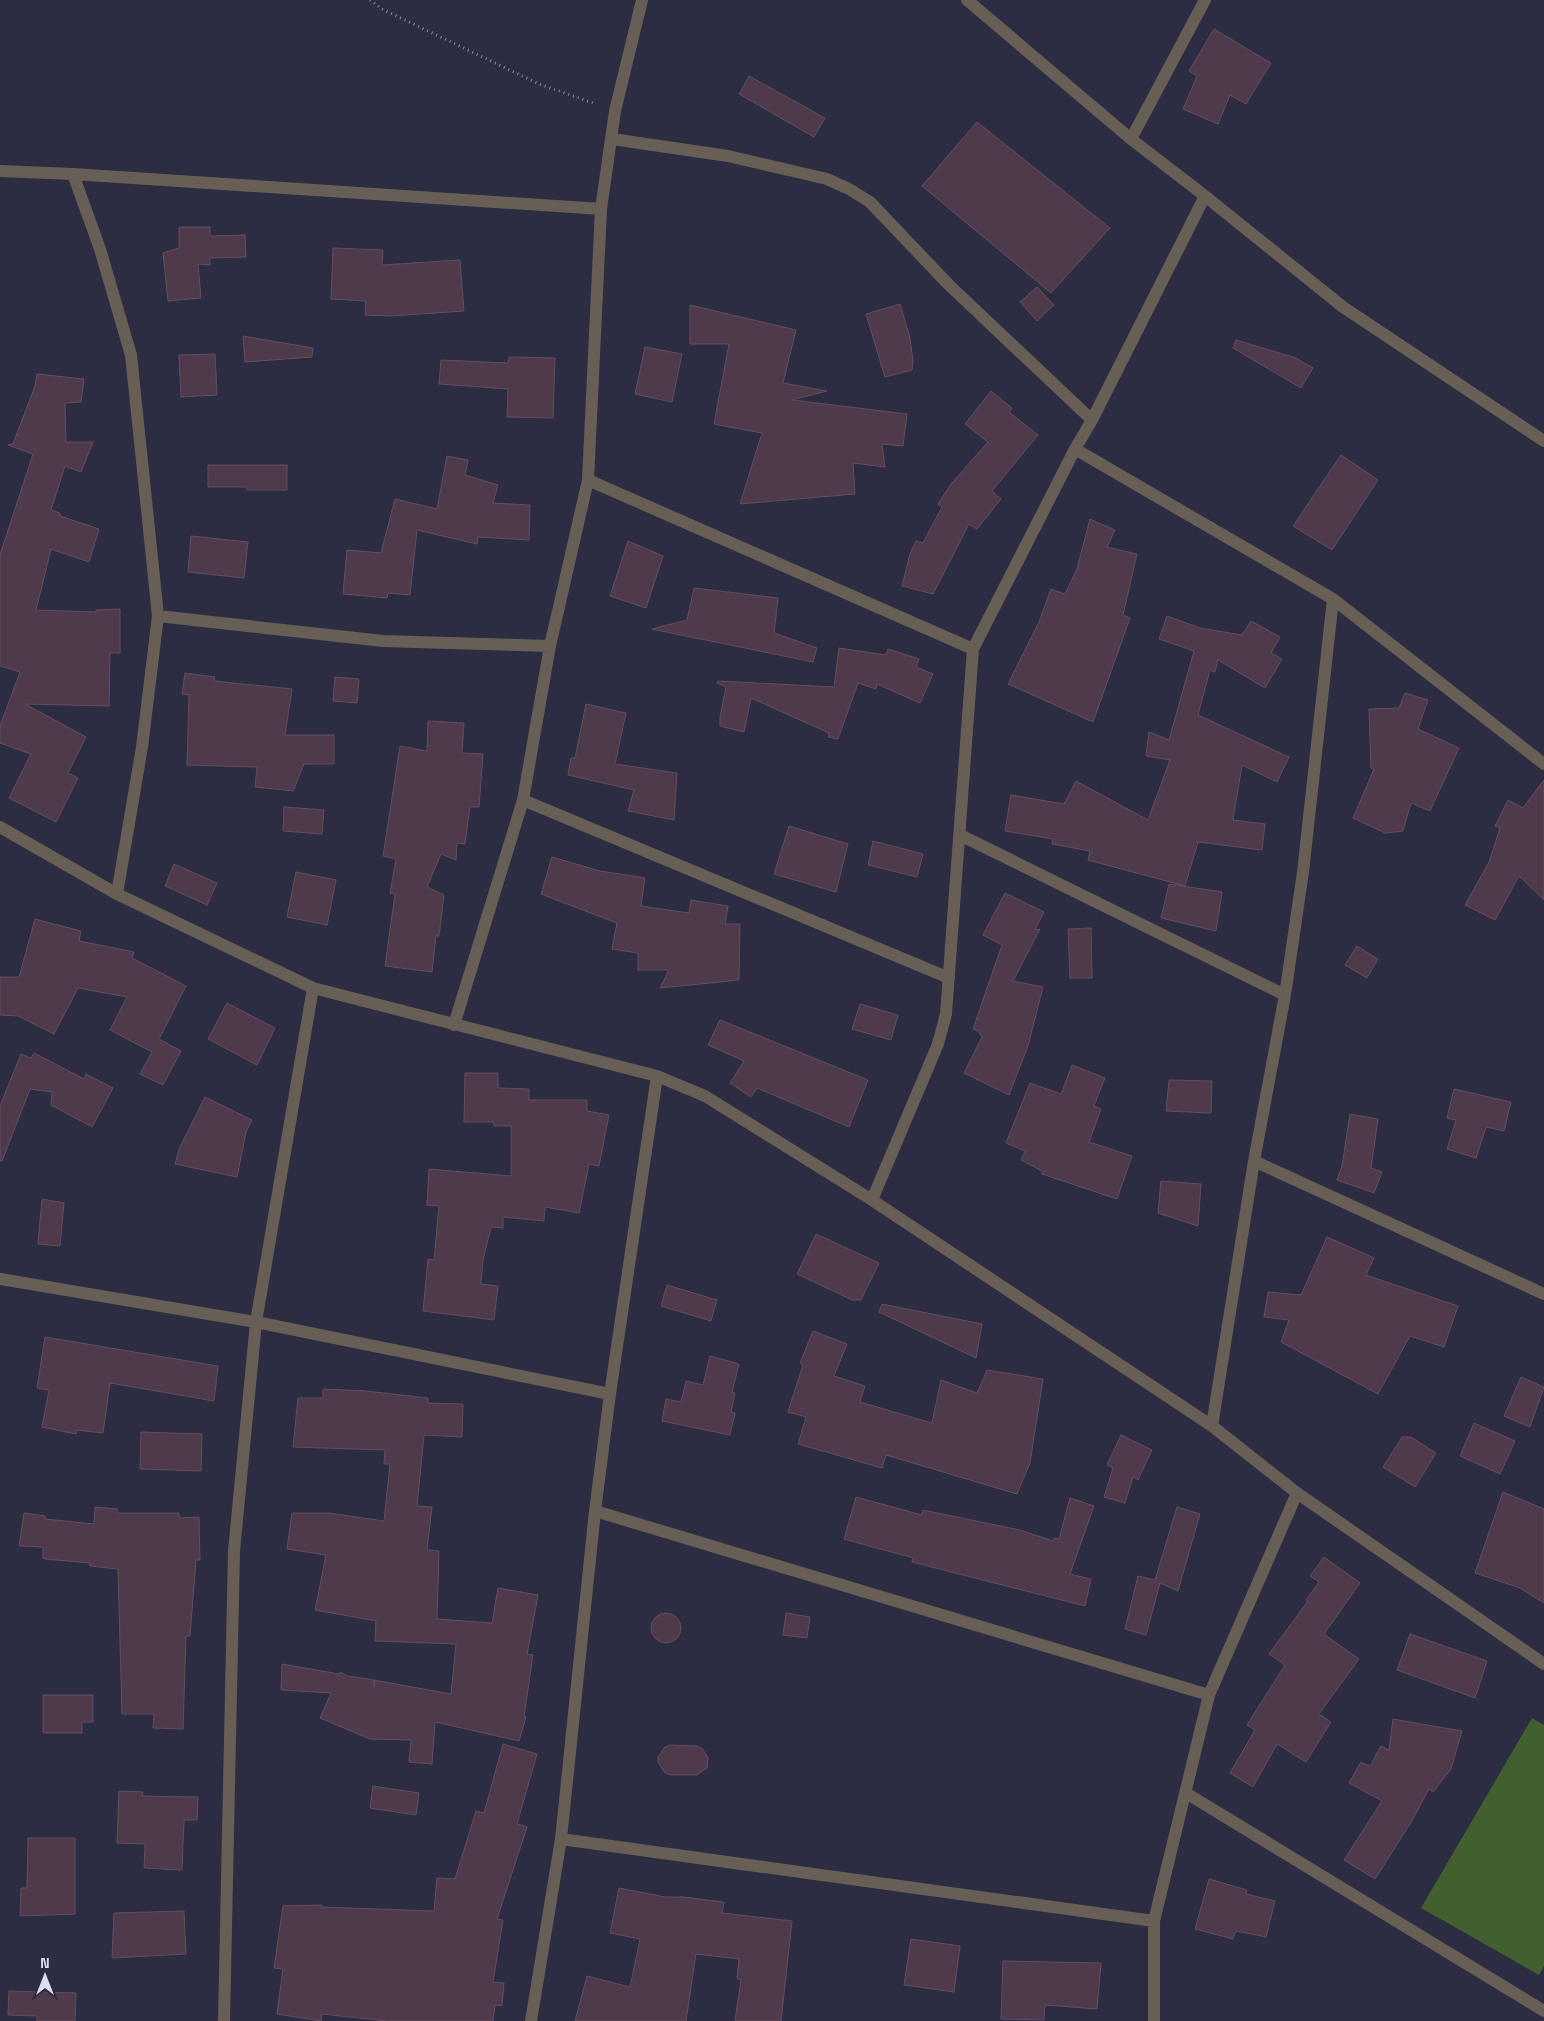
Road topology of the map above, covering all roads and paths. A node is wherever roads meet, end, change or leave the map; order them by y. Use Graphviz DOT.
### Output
graph roads {
  1 [pos="370,0"];
  2 [pos="642,0"];
  3 [pos="968,0"];
  4 [pos="1205,0"];
  5 [pos="616,111"];
  6 [pos="612,139"];
  7 [pos="1131,139"];
  8 [pos="0,171"];
  9 [pos="73,174"];
  10 [pos="1205,196"];
  11 [pos="601,209"];
  12 [pos="1092,420"];
  13 [pos="1544,441"];
  14 [pos="1075,449"];
  15 [pos="588,480"];
  16 [pos="1333,599"];
  17 [pos="158,616"];
  18 [pos="550,646"];
  19 [pos="973,649"];
  20 [pos="1544,764"];
  21 [pos="523,800"];
  22 [pos="0,826"];
  23 [pos="960,836"];
  24 [pos="117,894"];
  25 [pos="949,978"];
  26 [pos="313,988"];
  27 [pos="1285,995"];
  28 [pos="454,1025"];
  29 [pos="657,1076"];
  30 [pos="1254,1161"];
  31 [pos="872,1200"];
  32 [pos="0,1278"];
  33 [pos="1544,1294"];
  34 [pos="256,1322"];
  35 [pos="610,1394"];
  36 [pos="1212,1426"];
  37 [pos="1297,1493"];
  38 [pos="595,1511"];
  39 [pos="1544,1664"];
  40 [pos="1209,1695"];
  41 [pos="1186,1793"];
  42 [pos="561,1839"];
  43 [pos="1154,1922"];
  44 [pos="1544,2011"];
  45 [pos="224,2021"];
  46 [pos="531,2021"];
  47 [pos="1154,2021"];
  1 -- 5 [label="path"];
  2 -- 5 [label="street"];
  3 -- 7 [label="street"];
  4 -- 7 [label="street"];
  5 -- 6 [label="street"];
  6 -- 11 [label="street"];
  6 -- 12 [label="street"];
  7 -- 10 [label="street"];
  8 -- 9 [label="street"];
  9 -- 11 [label="street"];
  9 -- 17 [label="street"];
  10 -- 12 [label="street"];
  10 -- 13 [label="street"];
  11 -- 15 [label="street"];
  12 -- 14 [label="street"];
  14 -- 16 [label="street"];
  14 -- 19 [label="street"];
  15 -- 18 [label="street"];
  15 -- 19 [label="street"];
  16 -- 20 [label="street"];
  16 -- 27 [label="street"];
  17 -- 18 [label="street"];
  17 -- 24 [label="street"];
  18 -- 21 [label="street"];
  19 -- 23 [label="street"];
  21 -- 25 [label="street"];
  21 -- 28 [label="street"];
  22 -- 24 [label="street"];
  23 -- 25 [label="street"];
  23 -- 27 [label="street"];
  24 -- 26 [label="street"];
  25 -- 31 [label="street"];
  26 -- 28 [label="street"];
  26 -- 34 [label="street"];
  27 -- 30 [label="street"];
  28 -- 29 [label="street"];
  29 -- 31 [label="street"];
  29 -- 35 [label="street"];
  30 -- 33 [label="street"];
  30 -- 36 [label="street"];
  31 -- 36 [label="street"];
  32 -- 34 [label="street"];
  34 -- 35 [label="street"];
  34 -- 45 [label="street"];
  35 -- 38 [label="street"];
  36 -- 37 [label="street"];
  37 -- 39 [label="street"];
  37 -- 40 [label="street"];
  38 -- 40 [label="street"];
  38 -- 42 [label="street"];
  40 -- 41 [label="street"];
  41 -- 43 [label="street"];
  41 -- 44 [label="street"];
  42 -- 43 [label="street"];
  42 -- 46 [label="street"];
  43 -- 47 [label="street"];
}
